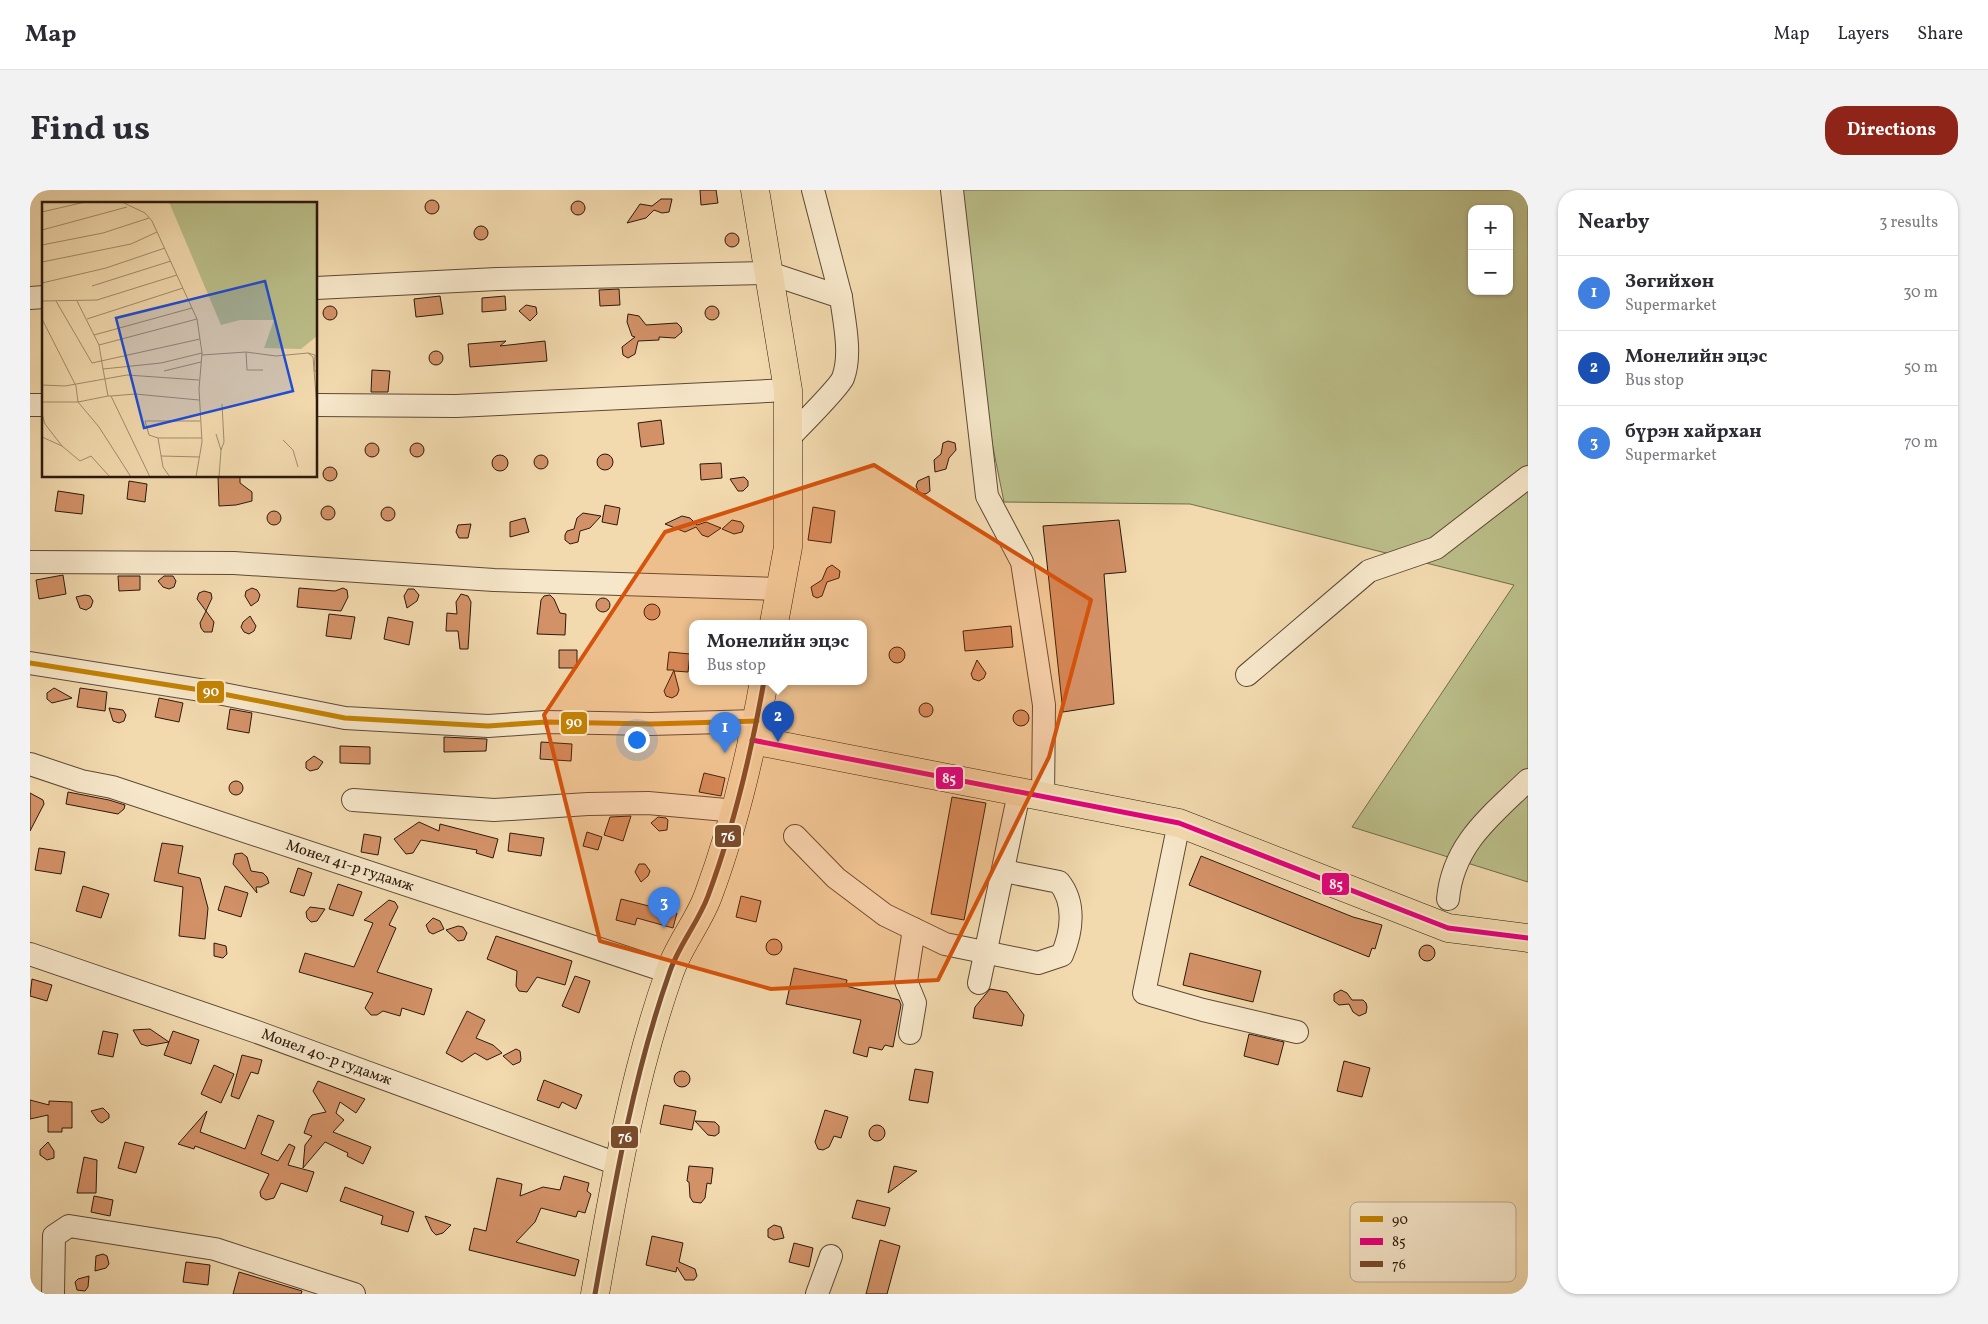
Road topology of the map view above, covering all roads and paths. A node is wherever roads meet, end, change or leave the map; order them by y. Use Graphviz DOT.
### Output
graph roads {
  1 [pos="755,190"];
  2 [pos="813,190"];
  3 [pos="952,190"];
  4 [pos="769,273"];
  5 [pos="318,288"];
  6 [pos="840,297"];
  7 [pos="788,390"];
  8 [pos="318,405"];
  9 [pos="788,439"];
  10 [pos="1528,477"];
  11 [pos="30,562"];
  12 [pos="780,589"];
  13 [pos="775,620"];
  14 [pos="30,662"];
  15 [pos="1247,675"];
  16 [pos="763,685"];
  17 [pos="755,731"];
  18 [pos="30,764"];
  19 [pos="1528,780"];
  20 [pos="1031,795"];
  21 [pos="354,800"];
  22 [pos="737,812"];
  23 [pos="1179,822"];
  24 [pos="795,836"];
  25 [pos="1004,871"];
  26 [pos="1448,898"];
  27 [pos="914,928"];
  28 [pos="1528,938"];
  29 [pos="986,952"];
  30 [pos="30,954"];
  31 [pos="669,972"];
  32 [pos="979,983"];
  33 [pos="1297,1032"];
  34 [pos="910,1033"];
  35 [pos="620,1165"];
  36 [pos="830,1256"];
  37 [pos="54,1294"];
  38 [pos="354,1294"];
  39 [pos="595,1294"];
  40 [pos="817,1294"];
  1 -- 4 [label="main road"];
  2 -- 6 [label="street"];
  3 -- 20 [label="street"];
  4 -- 5 [label="street"];
  4 -- 6 [label="street"];
  4 -- 7 [label="main road"];
  6 -- 9 [label="street"];
  7 -- 8 [label="street"];
  7 -- 9 [label="main road"];
  9 -- 12 [label="main road"];
  10 -- 15 [label="street"];
  11 -- 12 [label="street"];
  12 -- 13 [label="main road"];
  14 -- 17 [label="street"];
  16 -- 17 [label="main road"];
  17 -- 20 [label="main road"];
  17 -- 22 [label="main road"];
  18 -- 31 [label="street, Монел 41-р гудамж"];
  19 -- 26 [label="street"];
  20 -- 23 [label="main road"];
  20 -- 25 [label="street"];
  21 -- 22 [label="street"];
  22 -- 31 [label="main road"];
  23 -- 28 [label="main road"];
  23 -- 33 [label="street"];
  24 -- 27 [label="street"];
  25 -- 29 [label="street"];
  25 -- 29 [label="street"];
  27 -- 29 [label="street"];
  27 -- 34 [label="street"];
  29 -- 32 [label="street"];
  30 -- 35 [label="street, Монел 40-р гудамж"];
  31 -- 35 [label="main road"];
  35 -- 39 [label="main road"];
  36 -- 40 [label="street"];
  37 -- 38 [label="street"];
}
